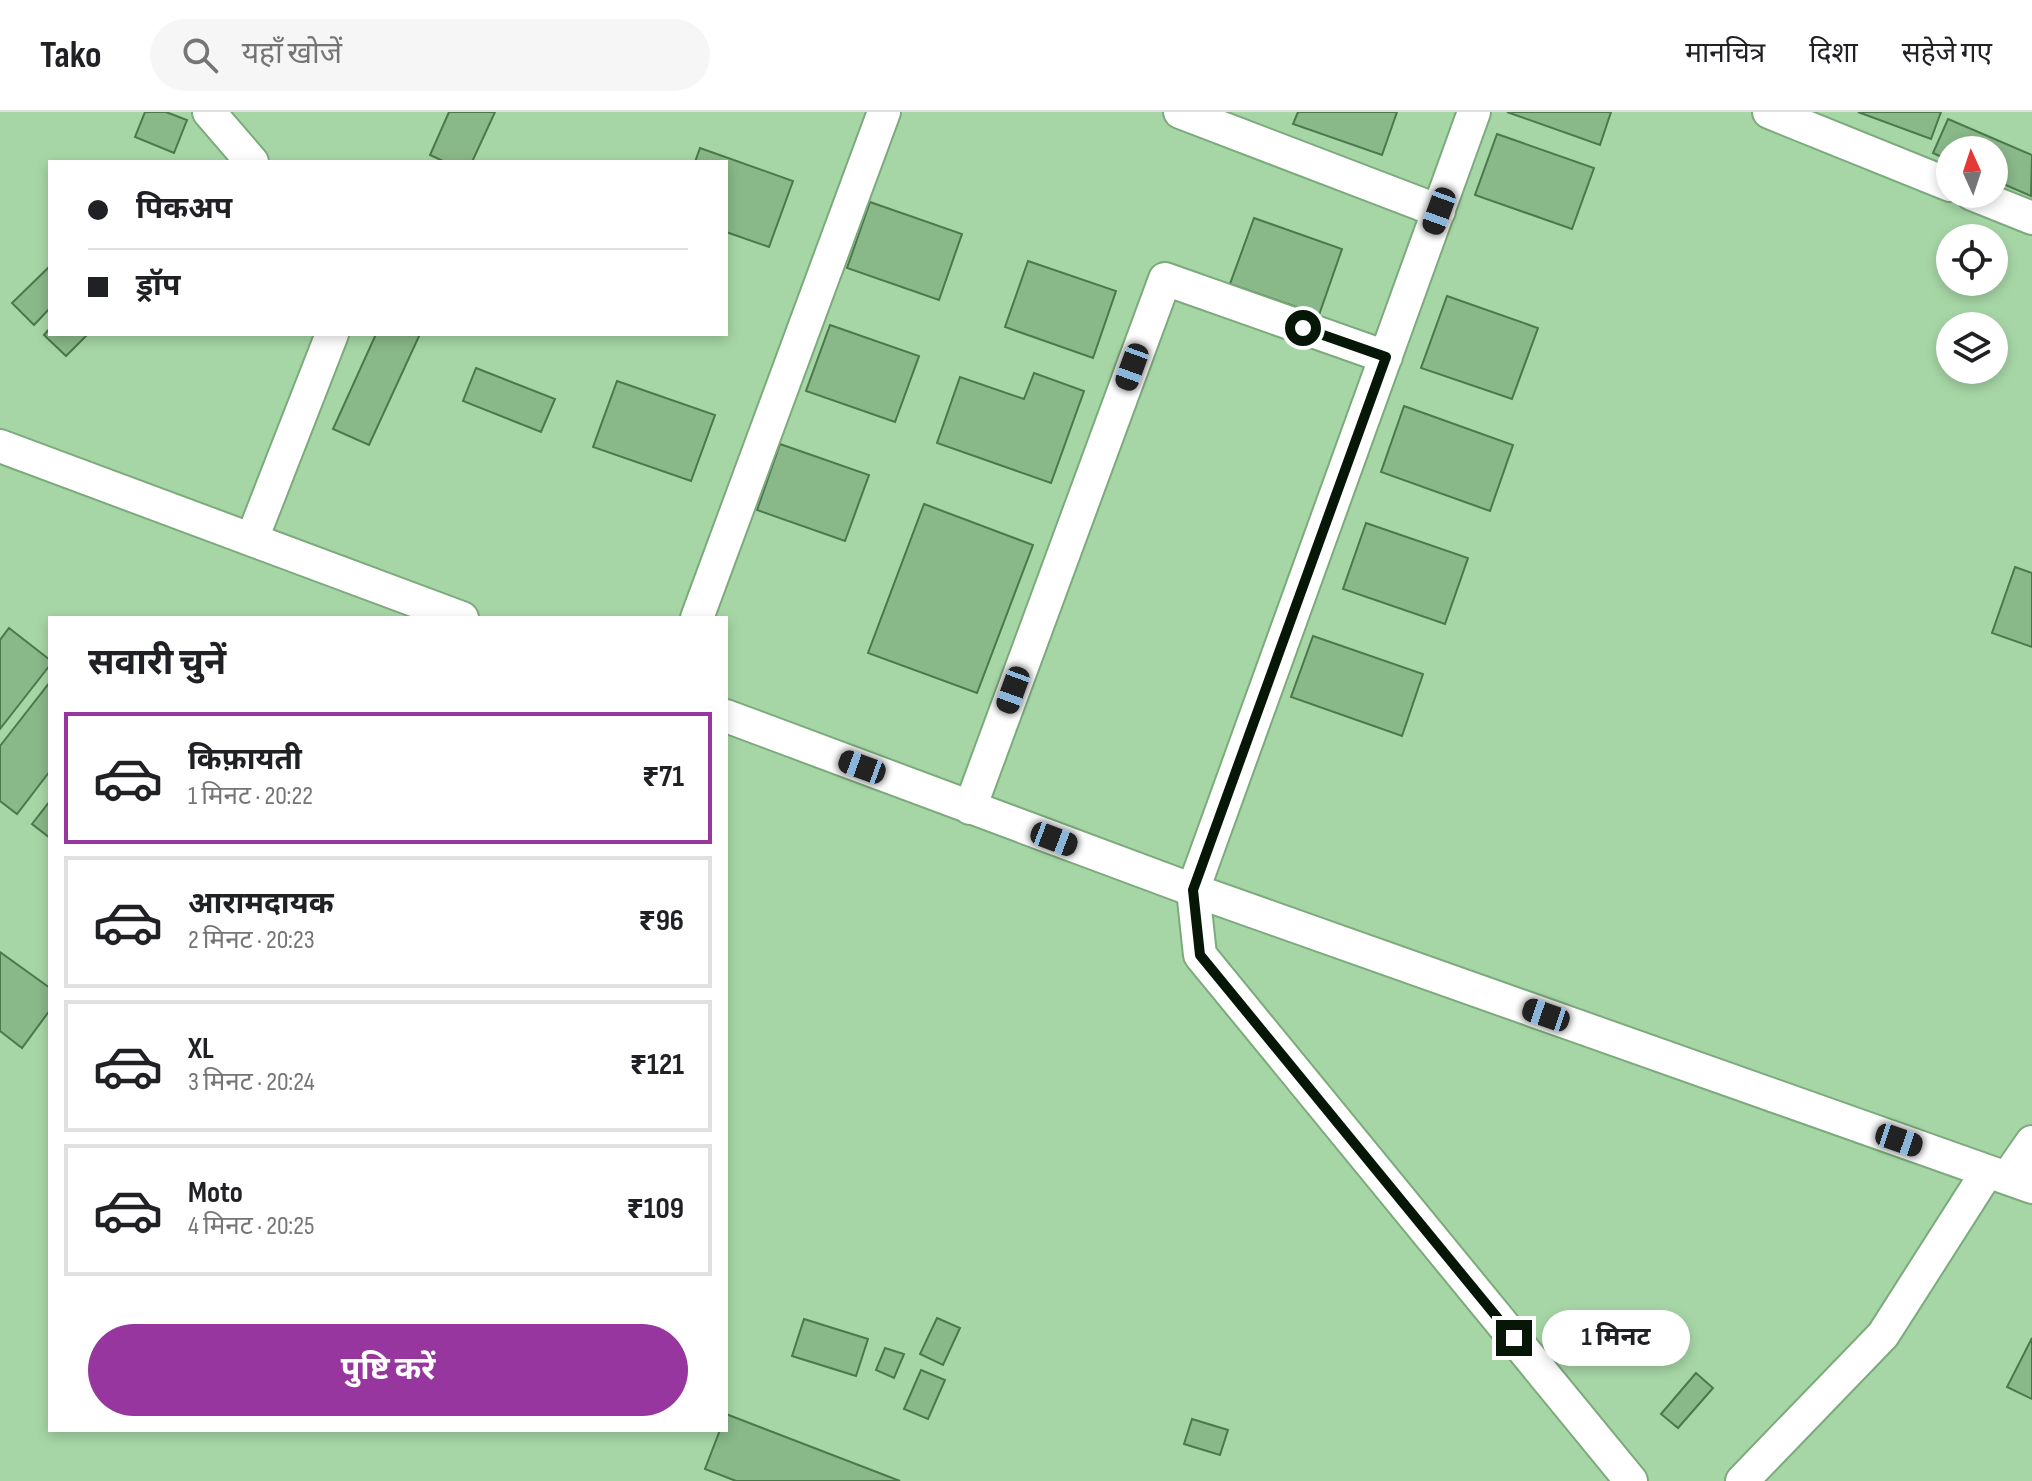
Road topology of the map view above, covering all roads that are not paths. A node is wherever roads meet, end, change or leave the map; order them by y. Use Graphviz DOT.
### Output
graph roads {
  1 [pos="209,112"];
  2 [pos="884,112"];
  3 [pos="1180,112"];
  4 [pos="1474,112"];
  5 [pos="1769,112"];
  6 [pos="250,160"];
  7 [pos="1936,179"];
  8 [pos="2007,208"];
  9 [pos="1439,211"];
  10 [pos="2032,218"];
  11 [pos="331,336"];
  12 [pos="1386,357"];
  13 [pos="0,446"];
  14 [pos="252,539"];
  15 [pos="457,616"];
  16 [pos="698,616"];
  17 [pos="728,717"];
  18 [pos="970,808"];
  19 [pos="1193,890"];
  20 [pos="2032,1142"];
  21 [pos="2009,1179"];
  22 [pos="1631,1481"];
  23 [pos="1742,1481"];
  1 -- 6 [label="street"];
  2 -- 16 [label="street"];
  3 -- 9 [label="street"];
  4 -- 9 [label="street"];
  5 -- 7 [label="street"];
  8 -- 10 [label="street"];
  9 -- 12 [label="street"];
  11 -- 14 [label="street"];
  12 -- 18 [label="street"];
  12 -- 19 [label="street"];
  13 -- 14 [label="street"];
  14 -- 15 [label="street"];
  17 -- 18 [label="street"];
  18 -- 19 [label="street"];
  19 -- 21 [label="street"];
  19 -- 22 [label="street"];
  20 -- 21 [label="street"];
  21 -- 23 [label="street"];
}
